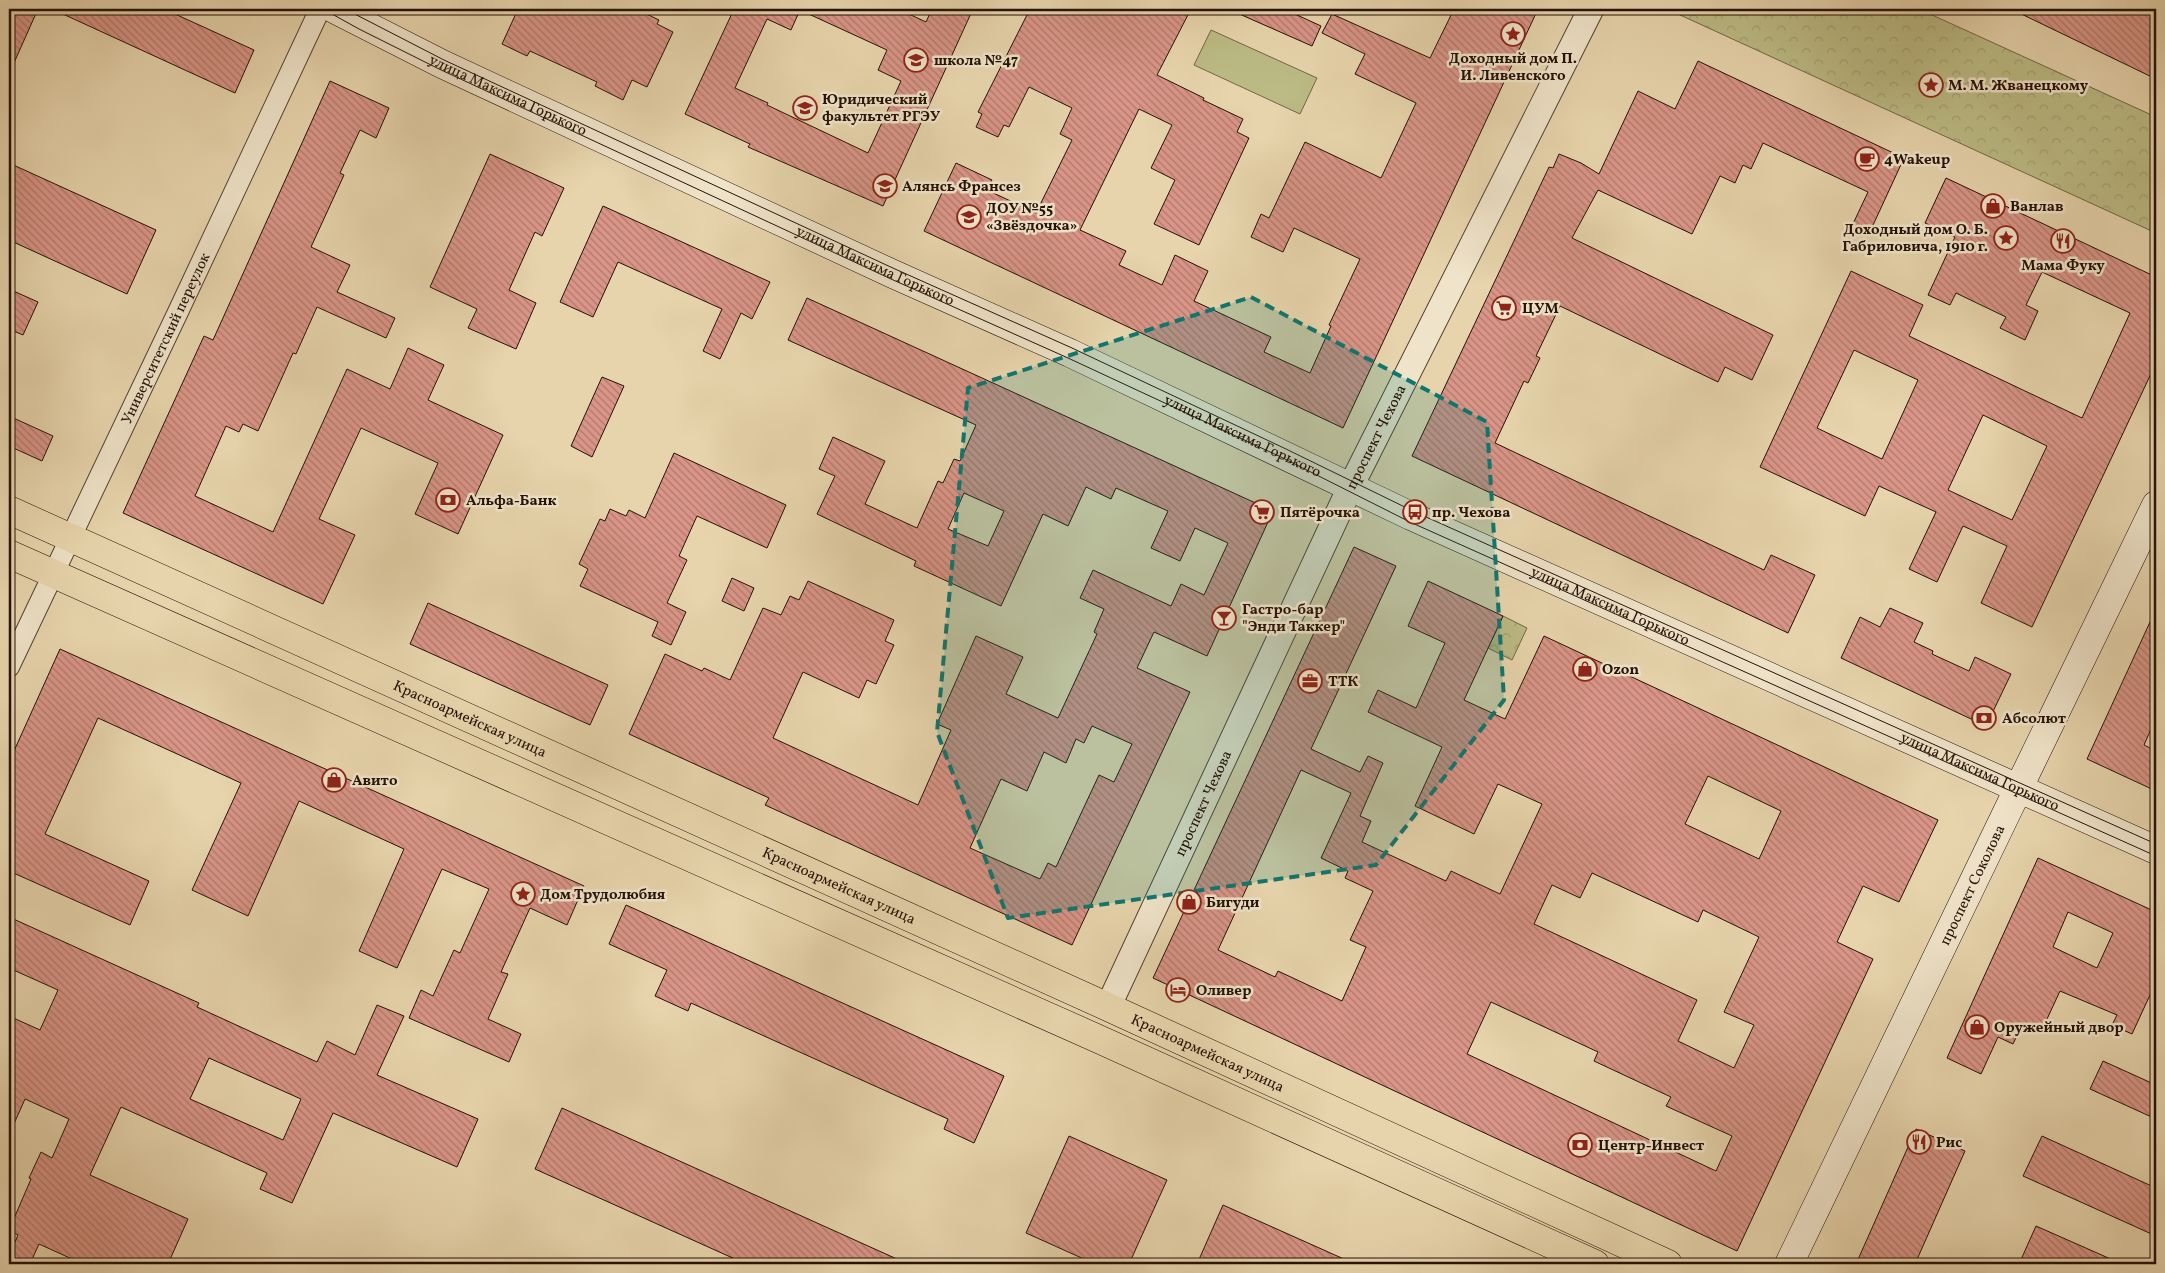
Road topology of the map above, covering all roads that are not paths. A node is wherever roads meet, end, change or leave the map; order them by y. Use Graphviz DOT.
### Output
graph roads {
  1 [pos="320,9"];
  2 [pos="334,9"];
  3 [pos="1591,9"];
  4 [pos="1350,488"];
  5 [pos="2156,505"];
  6 [pos="9,510"];
  7 [pos="71,537"];
  8 [pos="9,554"];
  9 [pos="54,574"];
  10 [pos="9,667"];
  11 [pos="2019,788"];
  12 [pos="2156,850"];
  13 [pos="1108,1007"];
  14 [pos="1595,1264"];
  15 [pos="1668,1264"];
  16 [pos="1789,1264"];
  1 -- 7 [label="street, Университетский переулок"];
  2 -- 4 [label="main road, улица Максима Горького"];
  3 -- 4 [label="street, проспект Чехова"];
  4 -- 11 [label="main road, улица Максима Горького"];
  4 -- 13 [label="street, проспект Чехова"];
  5 -- 11 [label="main road, проспект Соколова"];
  6 -- 7 [label="main road, Красноармейская улица"];
  7 -- 9 [label="street, Университетский переулок"];
  7 -- 13 [label="main road, Красноармейская улица"];
  8 -- 9 [label="main road"];
  9 -- 10 [label="street, Университетский переулок"];
  9 -- 14 [label="main road"];
  11 -- 12 [label="main road, улица Максима Горького"];
  11 -- 16 [label="main road, проспект Соколова"];
  13 -- 15 [label="main road, Красноармейская улица"];
}
